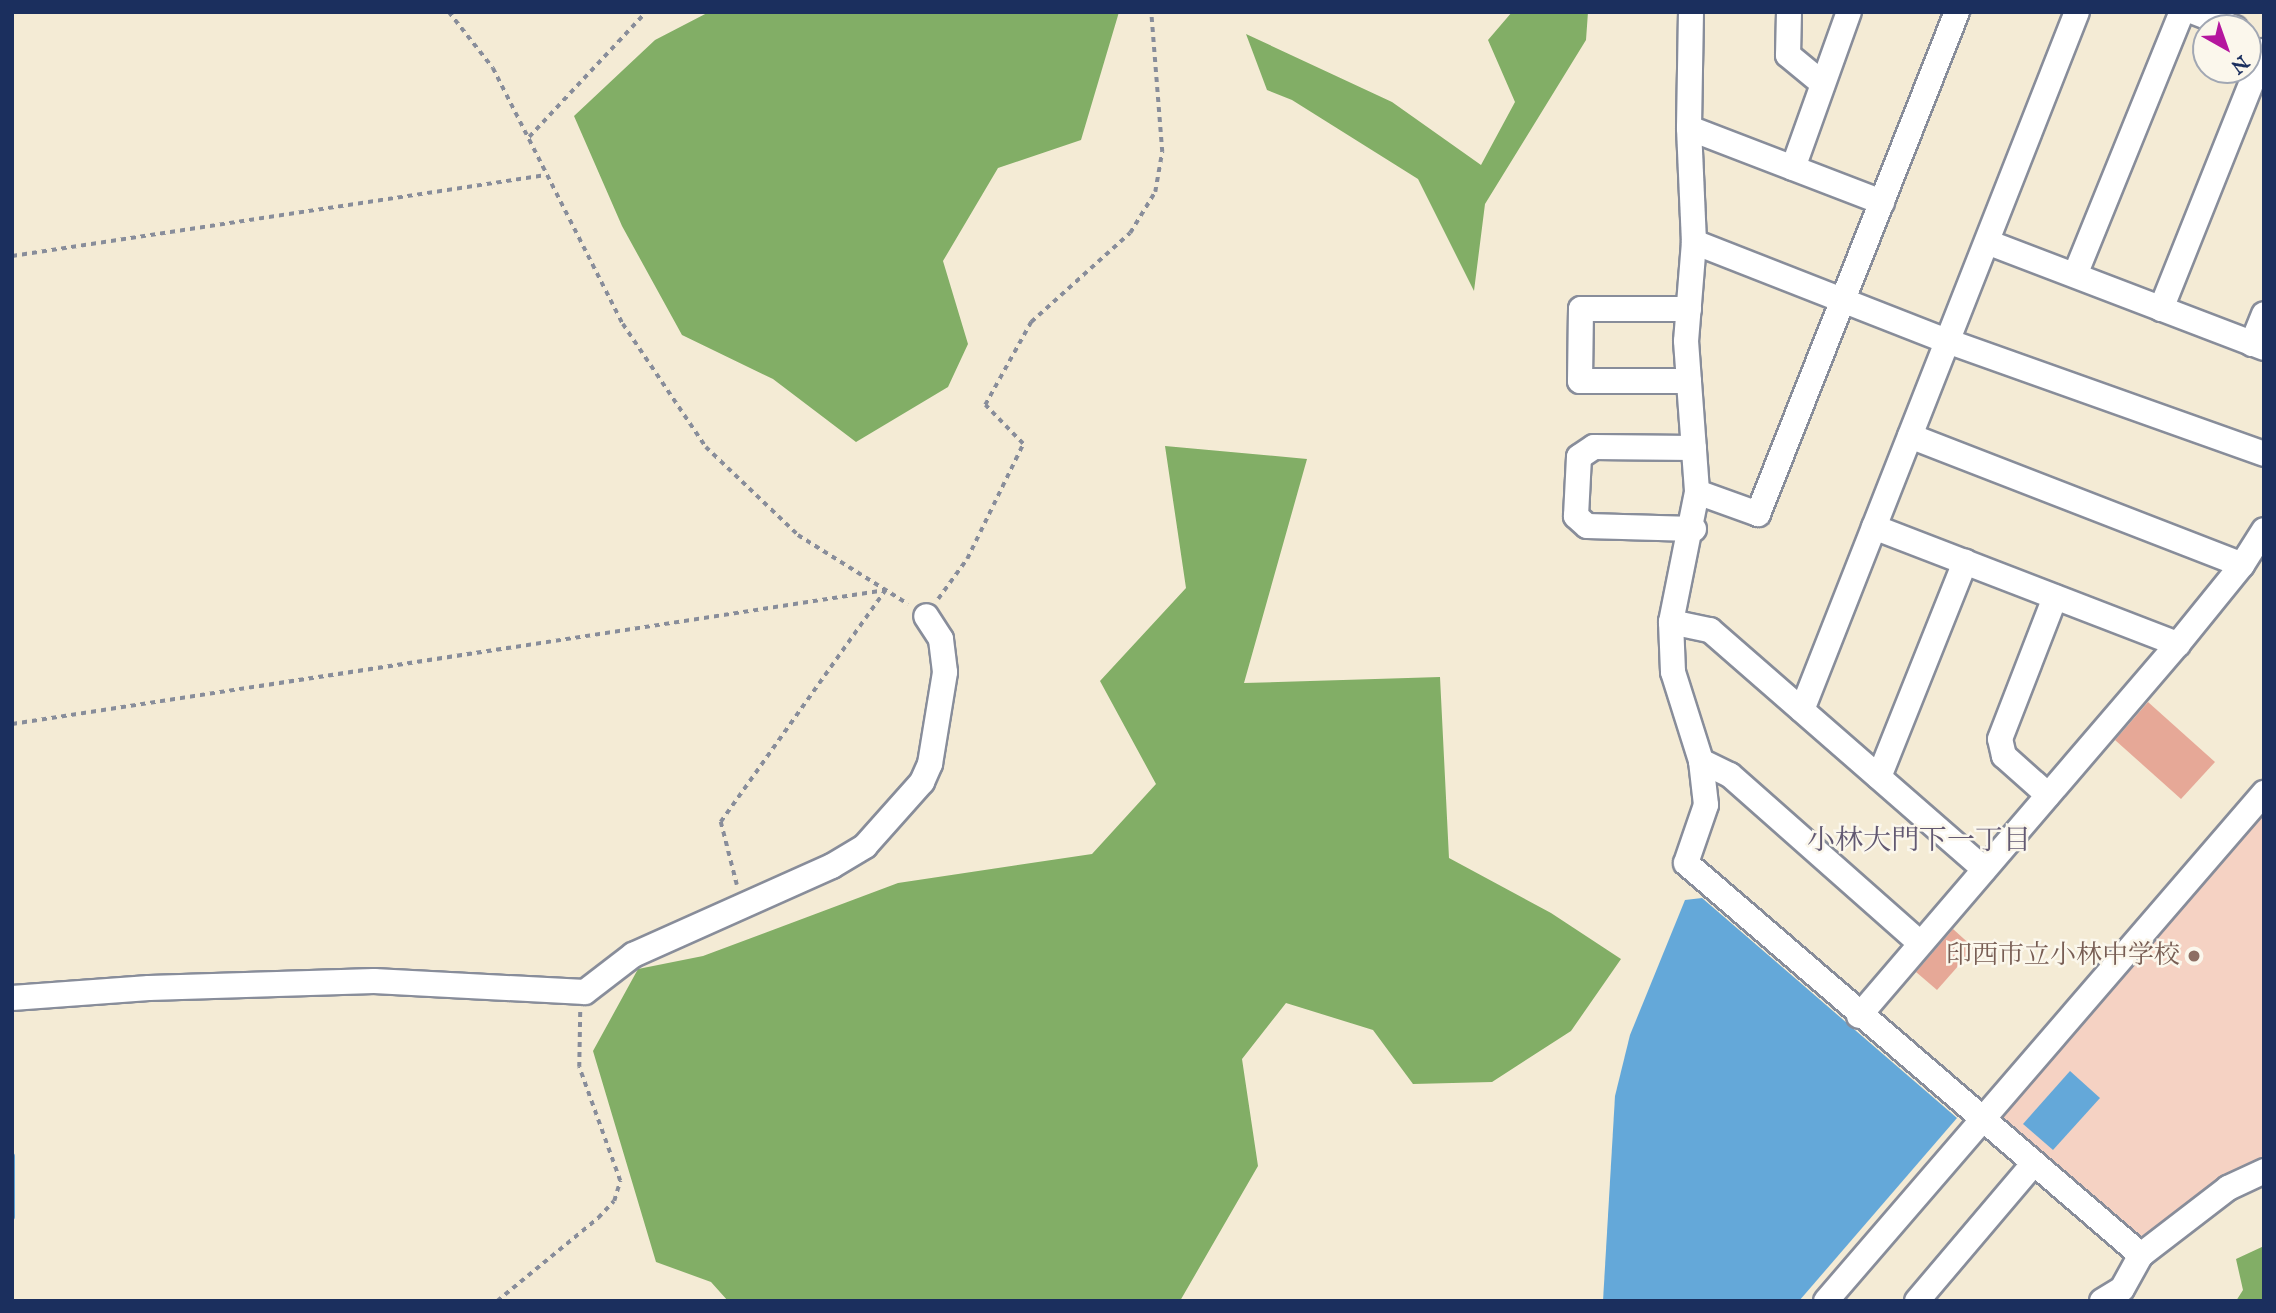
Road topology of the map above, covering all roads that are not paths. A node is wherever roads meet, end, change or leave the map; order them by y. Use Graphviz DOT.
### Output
graph roads {
  1 [pos="1691,12"];
  2 [pos="1789,12"];
  3 [pos="1849,12"];
  4 [pos="1957,12"];
  5 [pos="2077,12"];
  6 [pos="2182,12"];
  7 [pos="2264,51"];
  8 [pos="1822,83"];
  9 [pos="1689,128"];
  10 [pos="1793,168"];
  11 [pos="1882,202"];
  12 [pos="1694,242"];
  13 [pos="1986,242"];
  14 [pos="2075,275"];
  15 [pos="1843,300"];
  16 [pos="1689,309"];
  17 [pos="2161,309"];
  18 [pos="2264,314"];
  19 [pos="1947,341"];
  20 [pos="2258,346"];
  21 [pos="1689,381"];
  22 [pos="1910,436"];
  23 [pos="1694,448"];
  24 [pos="2264,454"];
  25 [pos="1698,492"];
  26 [pos="1874,527"];
  27 [pos="1694,529"];
  28 [pos="2264,530"];
  29 [pos="1965,562"];
  30 [pos="2242,565"];
  31 [pos="2055,597"];
  32 [pos="926,616"];
  33 [pos="1671,622"];
  34 [pos="2178,644"];
  35 [pos="1802,710"];
  36 [pos="1701,761"];
  37 [pos="1879,777"];
  38 [pos="2264,793"];
  39 [pos="2048,795"];
  40 [pos="1984,869"];
  41 [pos="1920,943"];
  42 [pos="12,998"];
  43 [pos="1859,1016"];
  44 [pos="1983,1120"];
  45 [pos="2033,1164"];
  46 [pos="2264,1171"];
  47 [pos="2141,1255"];
  48 [pos="1826,1301"];
  49 [pos="1917,1301"];
  50 [pos="2102,1301"];
  1 -- 9 [label="street"];
  2 -- 8 [label="street"];
  3 -- 8 [label="street"];
  4 -- 11 [label="street"];
  5 -- 13 [label="street"];
  6 -- 14 [label="street"];
  7 -- 17 [label="street"];
  8 -- 10 [label="street"];
  9 -- 10 [label="street"];
  9 -- 12 [label="street"];
  10 -- 11 [label="street"];
  11 -- 15 [label="street"];
  12 -- 15 [label="street"];
  12 -- 16 [label="street"];
  13 -- 14 [label="street"];
  13 -- 19 [label="street"];
  14 -- 17 [label="street"];
  15 -- 19 [label="street"];
  15 -- 25 [label="street"];
  16 -- 21 [label="street"];
  16 -- 21 [label="street"];
  17 -- 20 [label="street"];
  18 -- 20 [label="street"];
  19 -- 22 [label="street"];
  19 -- 24 [label="street"];
  21 -- 23 [label="street"];
  22 -- 26 [label="street"];
  22 -- 30 [label="street"];
  23 -- 25 [label="street"];
  23 -- 27 [label="street"];
  25 -- 27 [label="street"];
  26 -- 29 [label="street"];
  26 -- 35 [label="street"];
  27 -- 33 [label="street"];
  28 -- 30 [label="street"];
  29 -- 31 [label="street"];
  29 -- 37 [label="street"];
  30 -- 34 [label="street"];
  31 -- 34 [label="street"];
  31 -- 39 [label="street"];
  32 -- 42 [label="street"];
  33 -- 35 [label="street"];
  33 -- 36 [label="street"];
  34 -- 39 [label="street"];
  35 -- 37 [label="street"];
  36 -- 41 [label="street"];
  36 -- 43 [label="street"];
  37 -- 40 [label="street"];
  38 -- 44 [label="street"];
  39 -- 40 [label="street"];
  40 -- 41 [label="street"];
  41 -- 43 [label="street"];
  43 -- 44 [label="street"];
  44 -- 45 [label="street"];
  44 -- 48 [label="street"];
  45 -- 47 [label="street"];
  45 -- 49 [label="street"];
  46 -- 47 [label="street"];
  47 -- 50 [label="street"];
}
